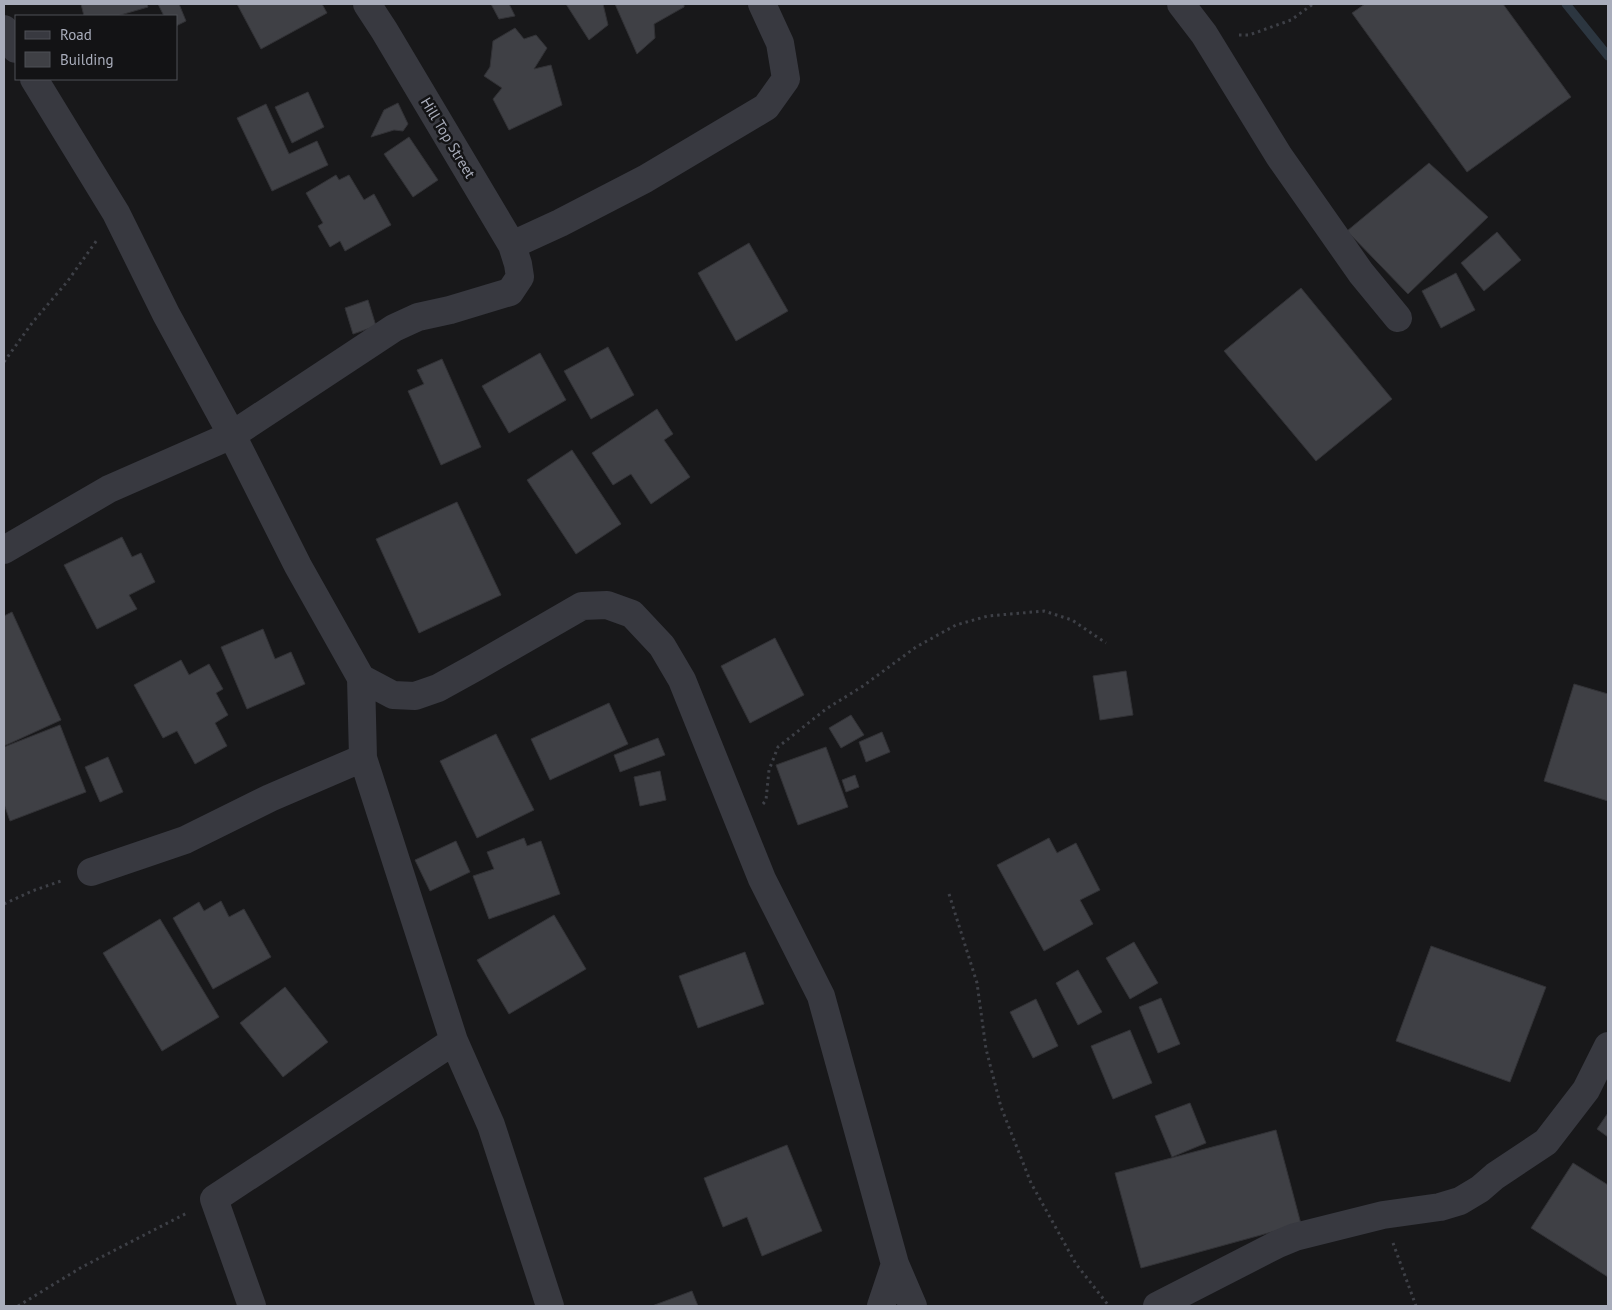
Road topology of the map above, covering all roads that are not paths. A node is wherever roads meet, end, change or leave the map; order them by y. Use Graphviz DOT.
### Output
graph roads {
  1 [pos="367,4"];
  2 [pos="762,4"];
  3 [pos="1181,4"];
  4 [pos="4,29"];
  5 [pos="15,47"];
  6 [pos="35,80"];
  7 [pos="512,245"];
  8 [pos="1398,318"];
  9 [pos="232,436"];
  10 [pos="4,550"];
  11 [pos="361,678"];
  12 [pos="363,758"];
  13 [pos="91,872"];
  14 [pos="454,1041"];
  15 [pos="1608,1046"];
  16 [pos="895,1264"];
  17 [pos="252,1306"];
  18 [pos="550,1306"];
  19 [pos="881,1306"];
  20 [pos="914,1306"];
  21 [pos="1157,1306"];
  1 -- 7 [label="street, Hill Top Street"];
  2 -- 7 [label="street"];
  3 -- 8 [label="street"];
  4 -- 5 [label="street"];
  6 -- 9 [label="street"];
  7 -- 9 [label="street, Hill Top Street"];
  9 -- 10 [label="street"];
  9 -- 11 [label="street"];
  11 -- 12 [label="street"];
  11 -- 16 [label="street"];
  12 -- 13 [label="street"];
  12 -- 14 [label="street"];
  14 -- 17 [label="street"];
  14 -- 18 [label="street"];
  15 -- 21 [label="street"];
  16 -- 19 [label="street"];
  16 -- 20 [label="street"];
}
